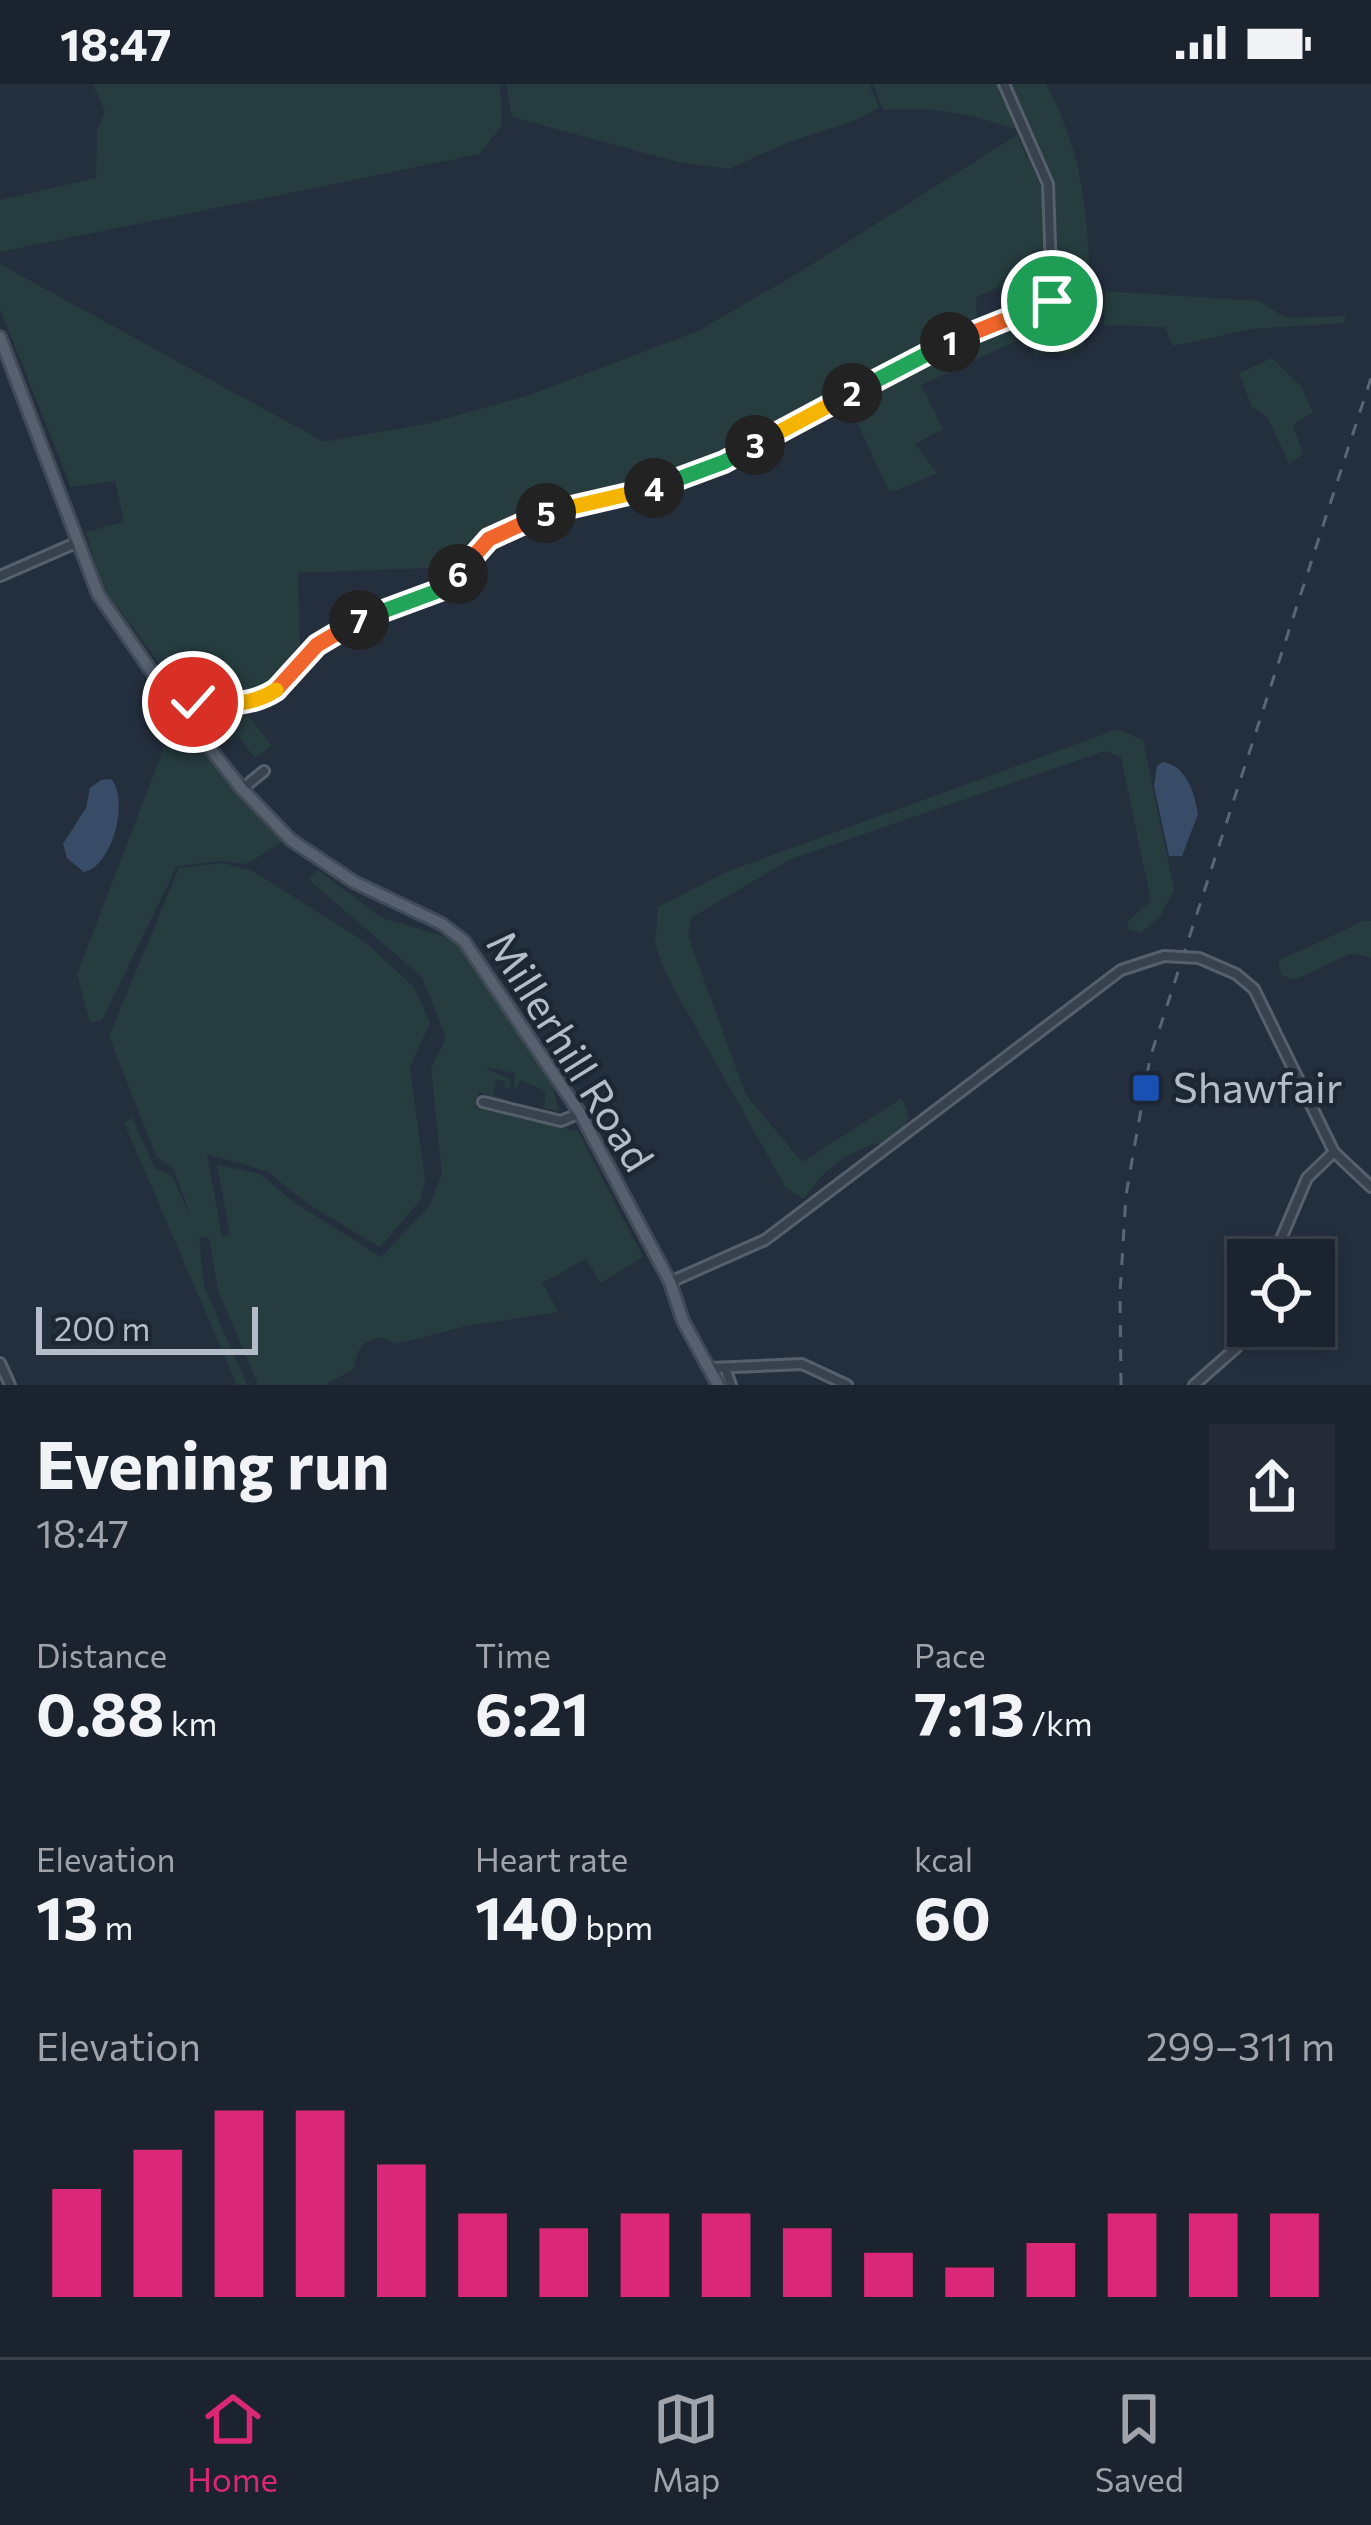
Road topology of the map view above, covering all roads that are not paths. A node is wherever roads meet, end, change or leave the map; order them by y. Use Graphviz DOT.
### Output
graph roads {
  1 [pos="1004,84"];
  2 [pos="0,337"];
  3 [pos="77,542"];
  4 [pos="0,576"];
  5 [pos="178,708"];
  6 [pos="264,771"];
  7 [pos="242,789"];
  8 [pos="483,1102"];
  9 [pos="580,1113"];
  10 [pos="1334,1152"];
  11 [pos="1371,1187"];
  12 [pos="1281,1239"];
  13 [pos="670,1282"];
  14 [pos="1236,1347"];
  15 [pos="0,1363"];
  16 [pos="725,1368"];
  17 [pos="708,1369"];
  18 [pos="10,1385"];
  19 [pos="718,1385"];
  20 [pos="731,1385"];
  21 [pos="847,1385"];
  22 [pos="1194,1385"];
  1 -- 5 [label="street"];
  2 -- 3 [label="main road, Millerhill Road"];
  3 -- 4 [label="street"];
  3 -- 5 [label="main road, Millerhill Road"];
  5 -- 7 [label="main road, Millerhill Road"];
  6 -- 7 [label="street"];
  7 -- 9 [label="main road, Millerhill Road"];
  8 -- 9 [label="street"];
  9 -- 13 [label="main road, Millerhill Road"];
  10 -- 11 [label="street"];
  10 -- 12 [label="street"];
  10 -- 13 [label="street, bridge"];
  13 -- 17 [label="main road, Millerhill Road"];
  14 -- 22 [label="street"];
  15 -- 18 [label="street"];
  16 -- 17 [label="street"];
  16 -- 20 [label="street"];
  16 -- 21 [label="street"];
  17 -- 19 [label="main road, Millerhill Road"];
}
